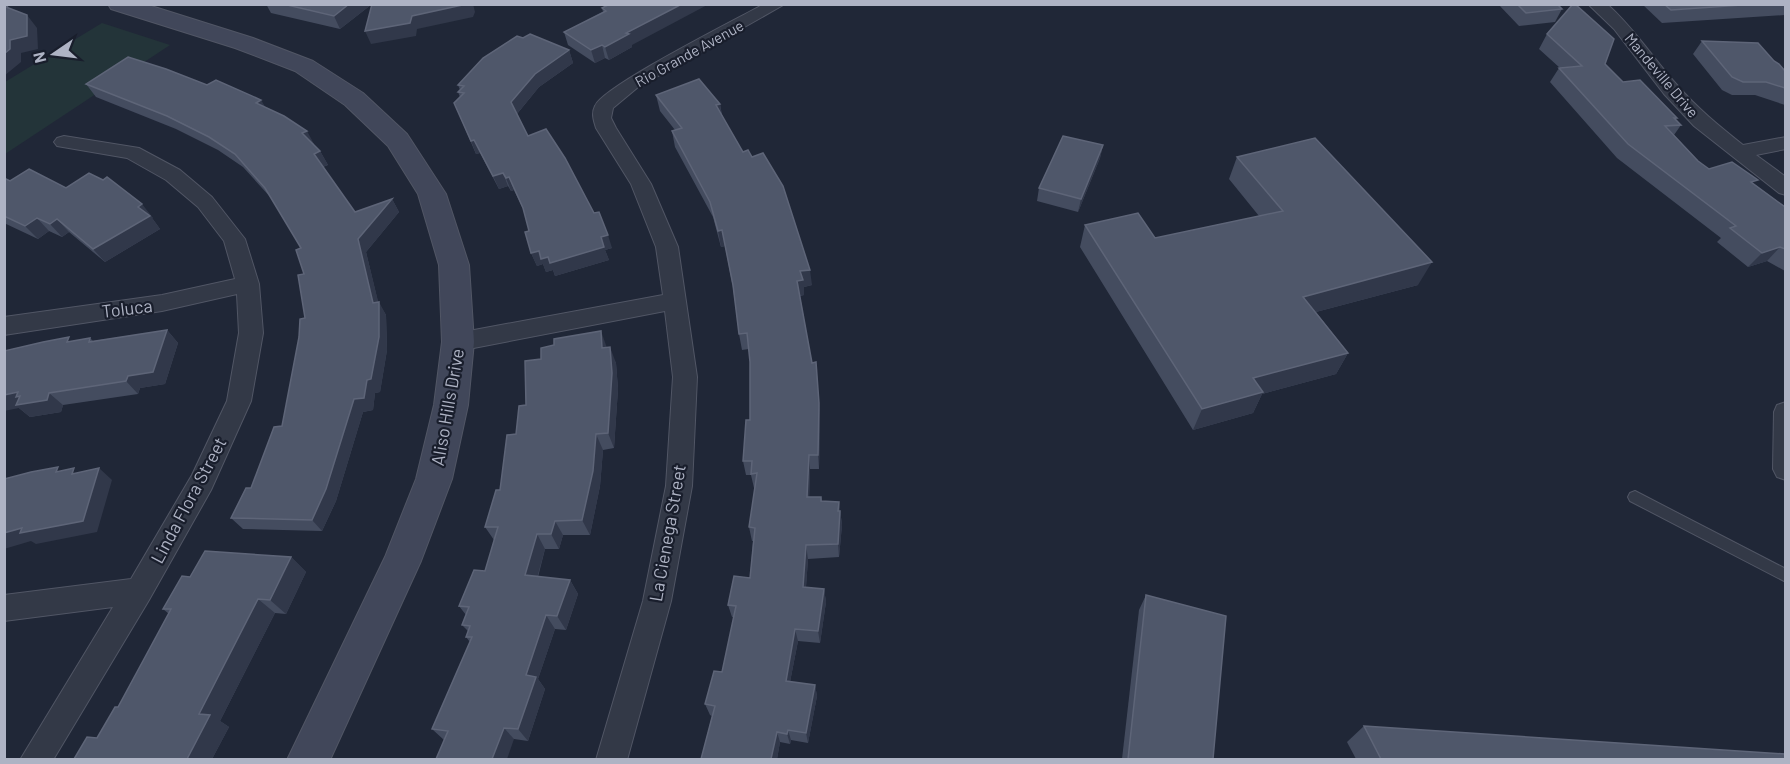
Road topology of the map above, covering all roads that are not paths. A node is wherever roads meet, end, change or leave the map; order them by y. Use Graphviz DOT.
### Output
graph roads {
  1 [pos="119,4"];
  2 [pos="777,4"];
  3 [pos="1596,4"];
  4 [pos="604,106"];
  5 [pos="64,142"];
  6 [pos="1785,143"];
  7 [pos="1737,152"];
  8 [pos="1785,188"];
  9 [pos="248,284"];
  10 [pos="676,301"];
  11 [pos="4,326"];
  12 [pos="458,342"];
  13 [pos="1785,412"];
  14 [pos="1785,468"];
  15 [pos="1635,497"];
  16 [pos="1785,576"];
  17 [pos="139,591"];
  18 [pos="4,608"];
  19 [pos="35,759"];
  20 [pos="308,759"];
  21 [pos="611,759"];
  1 -- 12 [label="street, Aliso Hills Drive"];
  2 -- 4 [label="street, Rio Grande Avenue"];
  3 -- 7 [label="street, Mandeville Drive"];
  4 -- 10 [label="street, La Cienega Street"];
  5 -- 9 [label="street, Linda Flora Street"];
  6 -- 7 [label="street"];
  7 -- 8 [label="street, Mandeville Drive"];
  9 -- 11 [label="street, Toluca"];
  9 -- 17 [label="street, Linda Flora Street"];
  10 -- 12 [label="street"];
  10 -- 21 [label="street, La Cienega Street"];
  12 -- 20 [label="street, Aliso Hills Drive"];
  13 -- 14 [label="street"];
  15 -- 16 [label="lane"];
  17 -- 18 [label="street"];
  17 -- 19 [label="street, Linda Flora Street"];
}
